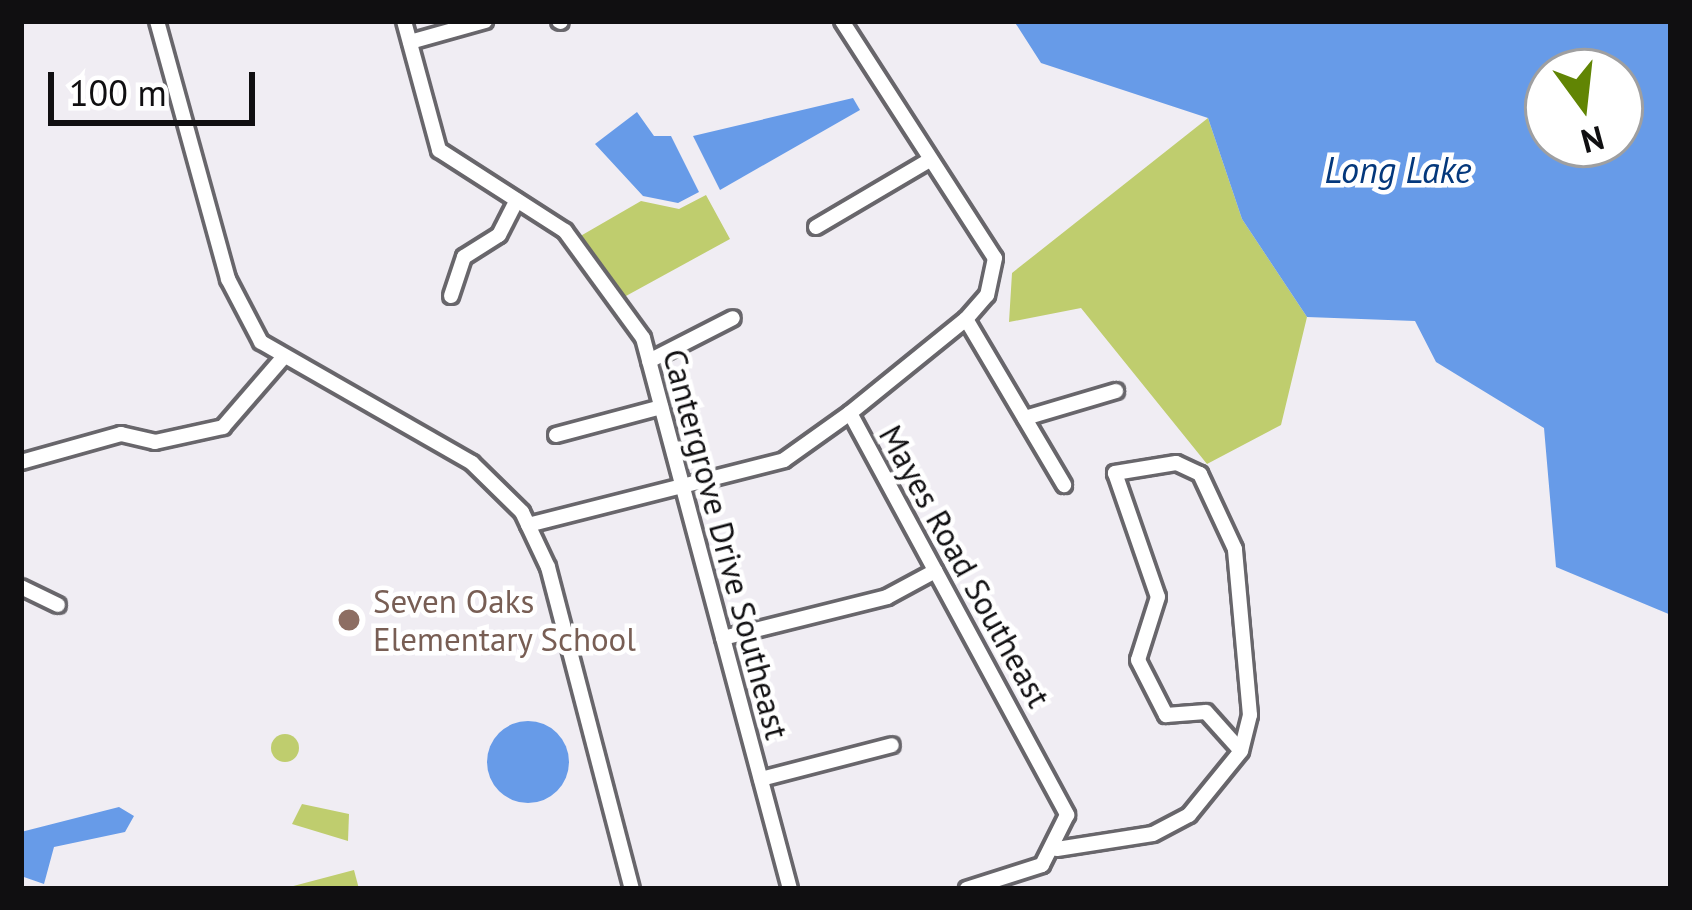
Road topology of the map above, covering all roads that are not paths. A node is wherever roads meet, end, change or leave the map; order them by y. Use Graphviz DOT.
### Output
graph roads {
  1 [pos="158,21"];
  2 [pos="404,21"];
  3 [pos="485,21"];
  4 [pos="842,21"];
  5 [pos="410,42"];
  6 [pos="928,161"];
  7 [pos="517,200"];
  8 [pos="816,227"];
  9 [pos="451,296"];
  10 [pos="733,317"];
  11 [pos="966,319"];
  12 [pos="282,358"];
  13 [pos="649,362"];
  14 [pos="1116,392"];
  15 [pos="662,407"];
  16 [pos="850,413"];
  17 [pos="1024,418"];
  18 [pos="556,435"];
  19 [pos="21,462"];
  20 [pos="1064,485"];
  21 [pos="683,487"];
  22 [pos="528,525"];
  23 [pos="934,571"];
  24 [pos="21,587"];
  25 [pos="58,604"];
  26 [pos="723,638"];
  27 [pos="892,745"];
  28 [pos="1240,751"];
  29 [pos="761,779"];
  30 [pos="1057,850"];
  31 [pos="632,889"];
  32 [pos="790,889"];
  33 [pos="967,889"];
  1 -- 12 [label="street"];
  2 -- 5 [label="street, Cantergrove Drive Southeast"];
  3 -- 5 [label="street"];
  4 -- 6 [label="street, Mayes Road Southeast"];
  5 -- 7 [label="street, Cantergrove Drive Southeast"];
  6 -- 8 [label="street"];
  6 -- 11 [label="street, Mayes Road Southeast"];
  7 -- 9 [label="street"];
  7 -- 13 [label="street, Cantergrove Drive Southeast"];
  10 -- 13 [label="street"];
  11 -- 16 [label="street, Mayes Road Southeast"];
  11 -- 17 [label="street"];
  12 -- 19 [label="street"];
  12 -- 22 [label="street"];
  13 -- 15 [label="street, Cantergrove Drive Southeast"];
  14 -- 17 [label="street"];
  15 -- 18 [label="street"];
  15 -- 21 [label="street, Cantergrove Drive Southeast"];
  16 -- 21 [label="street"];
  16 -- 23 [label="street, Mayes Road Southeast"];
  17 -- 20 [label="street"];
  21 -- 22 [label="street"];
  21 -- 26 [label="street, Cantergrove Drive Southeast"];
  22 -- 31 [label="street"];
  23 -- 26 [label="street"];
  23 -- 30 [label="street, Mayes Road Southeast"];
  24 -- 25 [label="street"];
  26 -- 29 [label="street, Cantergrove Drive Southeast"];
  27 -- 29 [label="street"];
  28 -- 28 [label="street"];
  28 -- 30 [label="street"];
  29 -- 32 [label="street, Cantergrove Drive Southeast"];
  30 -- 33 [label="street"];
}
